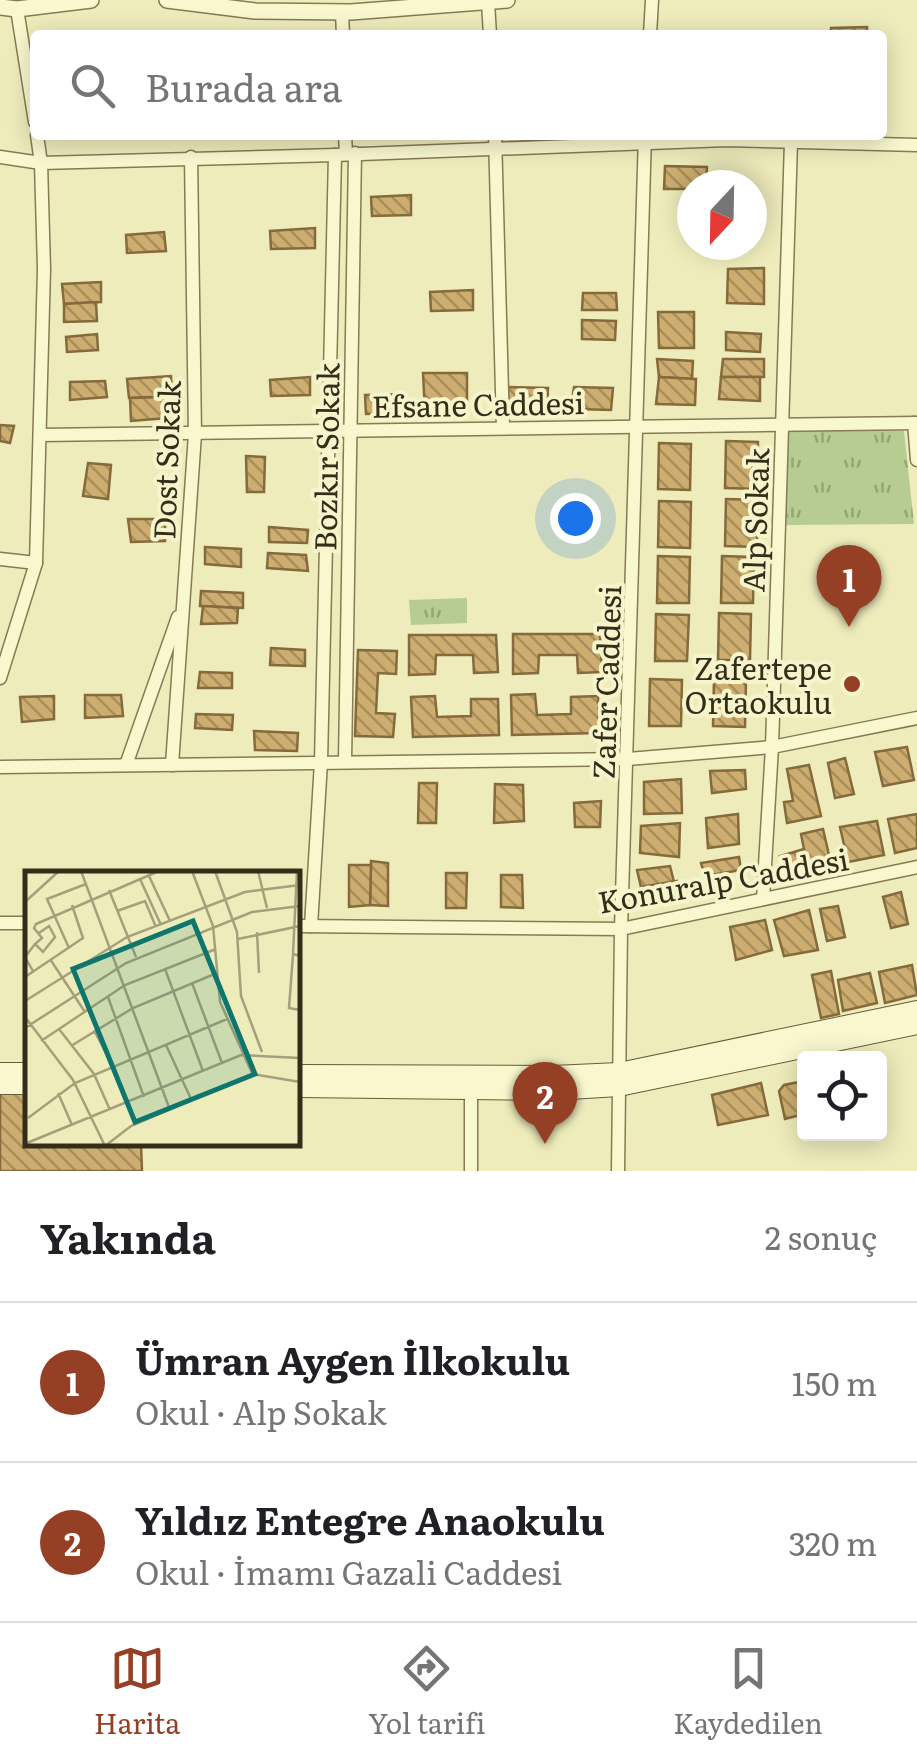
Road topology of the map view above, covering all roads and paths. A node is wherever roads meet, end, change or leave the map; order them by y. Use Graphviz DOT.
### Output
graph roads {
  1 [pos="91,0"];
  2 [pos="167,0"];
  3 [pos="508,0"];
  4 [pos="652,0"];
  5 [pos="488,2"];
  6 [pos="0,7"];
  7 [pos="17,9"];
  8 [pos="342,12"];
  9 [pos="342,30"];
  10 [pos="490,30"];
  11 [pos="650,30"];
  12 [pos="30,91"];
  13 [pos="38,140"];
  14 [pos="346,140"];
  15 [pos="645,140"];
  16 [pos="496,142"];
  17 [pos="790,142"];
  18 [pos="917,145"];
  19 [pos="345,154"];
  20 [pos="0,157"];
  21 [pos="190,157"];
  22 [pos="41,162"];
  23 [pos="915,423"];
  24 [pos="782,424"];
  25 [pos="638,425"];
  26 [pos="503,428"];
  27 [pos="329,430"];
  28 [pos="351,430"];
  29 [pos="195,434"];
  30 [pos="40,435"];
  31 [pos="917,460"];
  32 [pos="0,559"];
  33 [pos="36,562"];
  34 [pos="184,601"];
  35 [pos="0,678"];
  36 [pos="917,718"];
  37 [pos="772,747"];
  38 [pos="628,759"];
  39 [pos="345,761"];
  40 [pos="321,762"];
  41 [pos="172,765"];
  42 [pos="0,766"];
  43 [pos="126,766"];
  44 [pos="917,868"];
  45 [pos="763,900"];
  46 [pos="304,926"];
  47 [pos="622,929"];
  48 [pos="917,1010"];
  49 [pos="917,1025"];
  50 [pos="300,1074"];
  51 [pos="619,1080"];
  52 [pos="0,1085"];
  53 [pos="25,1086"];
  54 [pos="300,1088"];
  55 [pos="471,1090"];
  56 [pos="471,1171"];
  57 [pos="618,1171"];
  1 -- 7 [label="street"];
  2 -- 8 [label="street"];
  3 -- 5 [label="street"];
  4 -- 11 [label="street"];
  5 -- 8 [label="street"];
  5 -- 10 [label="street"];
  6 -- 7 [label="street"];
  7 -- 12 [label="street"];
  8 -- 9 [label="street"];
  13 -- 22 [label="street"];
  14 -- 19 [label="street"];
  15 -- 16 [label="street"];
  15 -- 17 [label="street"];
  15 -- 25 [label="street, Zafer Caddesi"];
  16 -- 19 [label="street"];
  16 -- 26 [label="street"];
  17 -- 18 [label="street"];
  17 -- 24 [label="street, Alp Sokak"];
  19 -- 21 [label="street"];
  19 -- 27 [label="street, Bozkır Sokak"];
  19 -- 28 [label="street, Bozkır Sokak"];
  20 -- 22 [label="street"];
  21 -- 22 [label="street"];
  21 -- 29 [label="street, Dost Sokak"];
  22 -- 30 [label="street"];
  23 -- 24 [label="street, Efsane Caddesi"];
  23 -- 31 [label="street"];
  24 -- 25 [label="street, Efsane Caddesi"];
  24 -- 37 [label="street, Alp Sokak"];
  25 -- 26 [label="street, Efsane Caddesi"];
  25 -- 38 [label="street, Zafer Caddesi"];
  26 -- 28 [label="street, Efsane Caddesi"];
  27 -- 28 [label="street, Efsane Caddesi"];
  27 -- 29 [label="street, Efsane Caddesi"];
  27 -- 40 [label="street, Bozkır Sokak"];
  28 -- 39 [label="street, Bozkır Sokak"];
  29 -- 30 [label="street, Efsane Caddesi"];
  29 -- 34 [label="street, Dost Sokak"];
  30 -- 33 [label="street"];
  32 -- 33 [label="street"];
  33 -- 35 [label="street"];
  34 -- 41 [label="street, Dost Sokak"];
  34 -- 43 [label="street"];
  36 -- 37 [label="street"];
  37 -- 38 [label="street"];
  37 -- 45 [label="street, Alp Sokak"];
  38 -- 39 [label="street"];
  38 -- 47 [label="street, Zafer Caddesi"];
  39 -- 40 [label="street"];
  40 -- 41 [label="street"];
  40 -- 46 [label="street, Bozkır Sokak"];
  41 -- 43 [label="street"];
  42 -- 43 [label="street"];
  44 -- 45 [label="street, Konuralp Caddesi"];
  45 -- 47 [label="street, Konuralp Caddesi"];
  46 -- 47 [label="street, Konuralp Caddesi"];
  47 -- 51 [label="street, Zafer Caddesi"];
  48 -- 51 [label="main road"];
  49 -- 51 [label="main road"];
  50 -- 51 [label="main road"];
  51 -- 55 [label="main road"];
  51 -- 57 [label="street, Zafer Caddesi"];
  52 -- 53 [label="main road"];
  54 -- 55 [label="main road"];
  55 -- 56 [label="street"];
}
